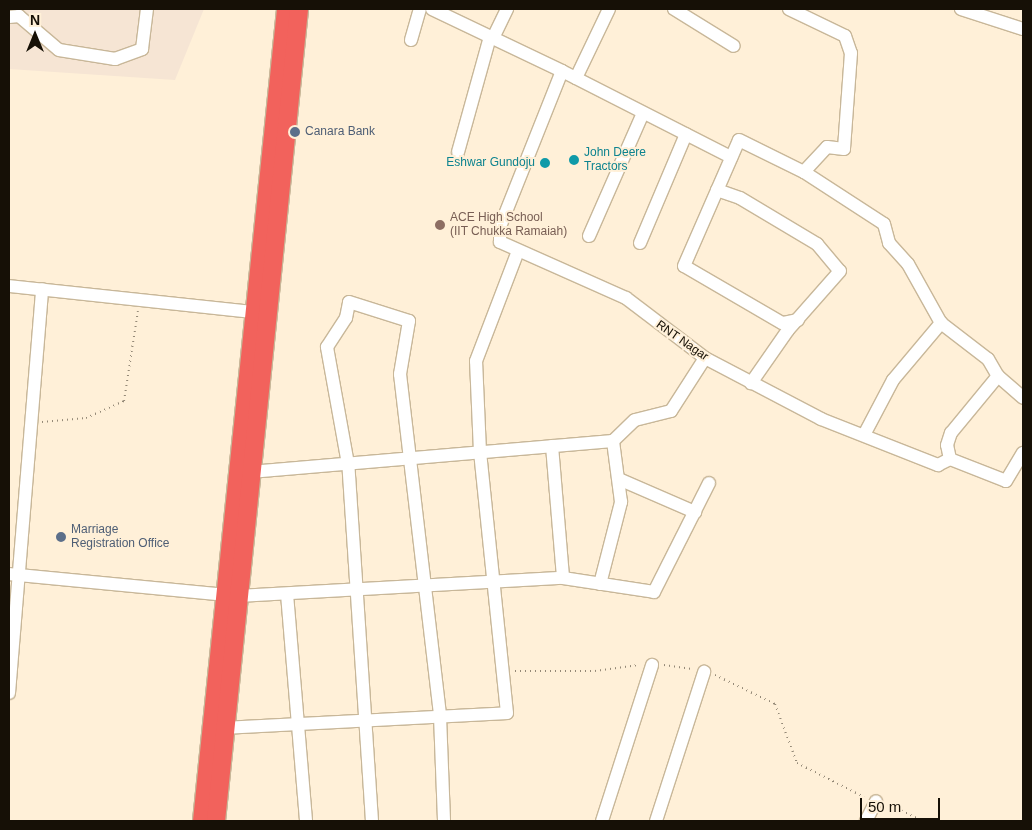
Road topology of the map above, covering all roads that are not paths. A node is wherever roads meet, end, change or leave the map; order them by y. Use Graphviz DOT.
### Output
graph roads {
  1 [pos="147,9"];
  2 [pos="286,9"];
  3 [pos="299,9"];
  4 [pos="420,9"];
  5 [pos="432,9"];
  6 [pos="507,9"];
  7 [pos="609,9"];
  8 [pos="674,9"];
  9 [pos="789,9"];
  10 [pos="961,9"];
  11 [pos="9,17"];
  12 [pos="1023,29"];
  13 [pos="491,37"];
  14 [pos="411,40"];
  15 [pos="734,46"];
  16 [pos="562,72"];
  17 [pos="576,78"];
  18 [pos="644,113"];
  19 [pos="686,134"];
  20 [pos="458,152"];
  21 [pos="731,157"];
  22 [pos="804,172"];
  23 [pos="717,190"];
  24 [pos="589,236"];
  25 [pos="640,242"];
  26 [pos="518,251"];
  27 [pos="9,286"];
  28 [pos="42,289"];
  29 [pos="254,312"];
  30 [pos="798,320"];
  31 [pos="942,323"];
  32 [pos="705,358"];
  33 [pos="998,376"];
  34 [pos="751,383"];
  35 [pos="1023,398"];
  36 [pos="864,435"];
  37 [pos="613,440"];
  38 [pos="552,446"];
  39 [pos="480,452"];
  40 [pos="1023,453"];
  41 [pos="410,458"];
  42 [pos="950,459"];
  43 [pos="348,464"];
  44 [pos="250,472"];
  45 [pos="621,480"];
  46 [pos="709,483"];
  47 [pos="695,512"];
  48 [pos="15,574"];
  49 [pos="563,578"];
  50 [pos="492,582"];
  51 [pos="600,584"];
  52 [pos="425,586"];
  53 [pos="358,590"];
  54 [pos="287,594"];
  55 [pos="232,596"];
  56 [pos="652,665"];
  57 [pos="704,672"];
  58 [pos="9,693"];
  59 [pos="440,716"];
  60 [pos="368,720"];
  61 [pos="299,724"];
  62 [pos="224,728"];
  63 [pos="876,801"];
  64 [pos="202,821"];
  65 [pos="216,821"];
  66 [pos="306,821"];
  67 [pos="372,821"];
  68 [pos="444,821"];
  69 [pos="602,821"];
  70 [pos="656,821"];
  71 [pos="866,821"];
  1 -- 11 [label="street"];
  2 -- 29 [label="highway"];
  3 -- 44 [label="highway"];
  4 -- 14 [label="street"];
  5 -- 13 [label="street"];
  6 -- 13 [label="street"];
  7 -- 17 [label="street"];
  8 -- 15 [label="street"];
  9 -- 22 [label="street"];
  10 -- 12 [label="street"];
  13 -- 16 [label="street"];
  13 -- 20 [label="street"];
  16 -- 17 [label="street"];
  16 -- 26 [label="street, RNT Nagar"];
  17 -- 18 [label="street"];
  18 -- 19 [label="street"];
  18 -- 24 [label="street"];
  19 -- 21 [label="street"];
  19 -- 25 [label="street"];
  21 -- 22 [label="street"];
  21 -- 23 [label="street"];
  22 -- 31 [label="street"];
  23 -- 30 [label="street"];
  23 -- 30 [label="street"];
  26 -- 32 [label="street, RNT Nagar"];
  26 -- 39 [label="street"];
  27 -- 28 [label="street"];
  28 -- 29 [label="street"];
  28 -- 48 [label="street"];
  29 -- 55 [label="highway"];
  30 -- 34 [label="street"];
  31 -- 33 [label="street"];
  31 -- 36 [label="street"];
  32 -- 34 [label="street, RNT Nagar"];
  32 -- 37 [label="street"];
  33 -- 35 [label="street"];
  33 -- 42 [label="street"];
  34 -- 36 [label="street, RNT Nagar"];
  36 -- 42 [label="street, RNT Nagar"];
  37 -- 38 [label="street"];
  37 -- 45 [label="street"];
  38 -- 39 [label="street"];
  38 -- 49 [label="street"];
  39 -- 41 [label="street"];
  39 -- 50 [label="street"];
  40 -- 42 [label="street, RNT Nagar"];
  41 -- 43 [label="street"];
  41 -- 43 [label="street"];
  41 -- 52 [label="street"];
  43 -- 44 [label="street"];
  43 -- 53 [label="street"];
  44 -- 55 [label="highway"];
  45 -- 47 [label="street"];
  45 -- 51 [label="street"];
  46 -- 47 [label="street"];
  47 -- 51 [label="street"];
  48 -- 55 [label="street"];
  48 -- 58 [label="street"];
  49 -- 50 [label="street"];
  49 -- 51 [label="street"];
  50 -- 52 [label="street"];
  50 -- 59 [label="street"];
  52 -- 53 [label="street"];
  52 -- 59 [label="street"];
  53 -- 54 [label="street"];
  53 -- 60 [label="street"];
  54 -- 55 [label="street"];
  54 -- 61 [label="street"];
  55 -- 62 [label="highway"];
  55 -- 64 [label="highway"];
  56 -- 69 [label="street"];
  57 -- 70 [label="street"];
  59 -- 60 [label="street"];
  59 -- 68 [label="street"];
  60 -- 61 [label="street"];
  60 -- 67 [label="street"];
  61 -- 62 [label="street"];
  61 -- 66 [label="street"];
  62 -- 65 [label="highway"];
  63 -- 71 [label="street"];
}
